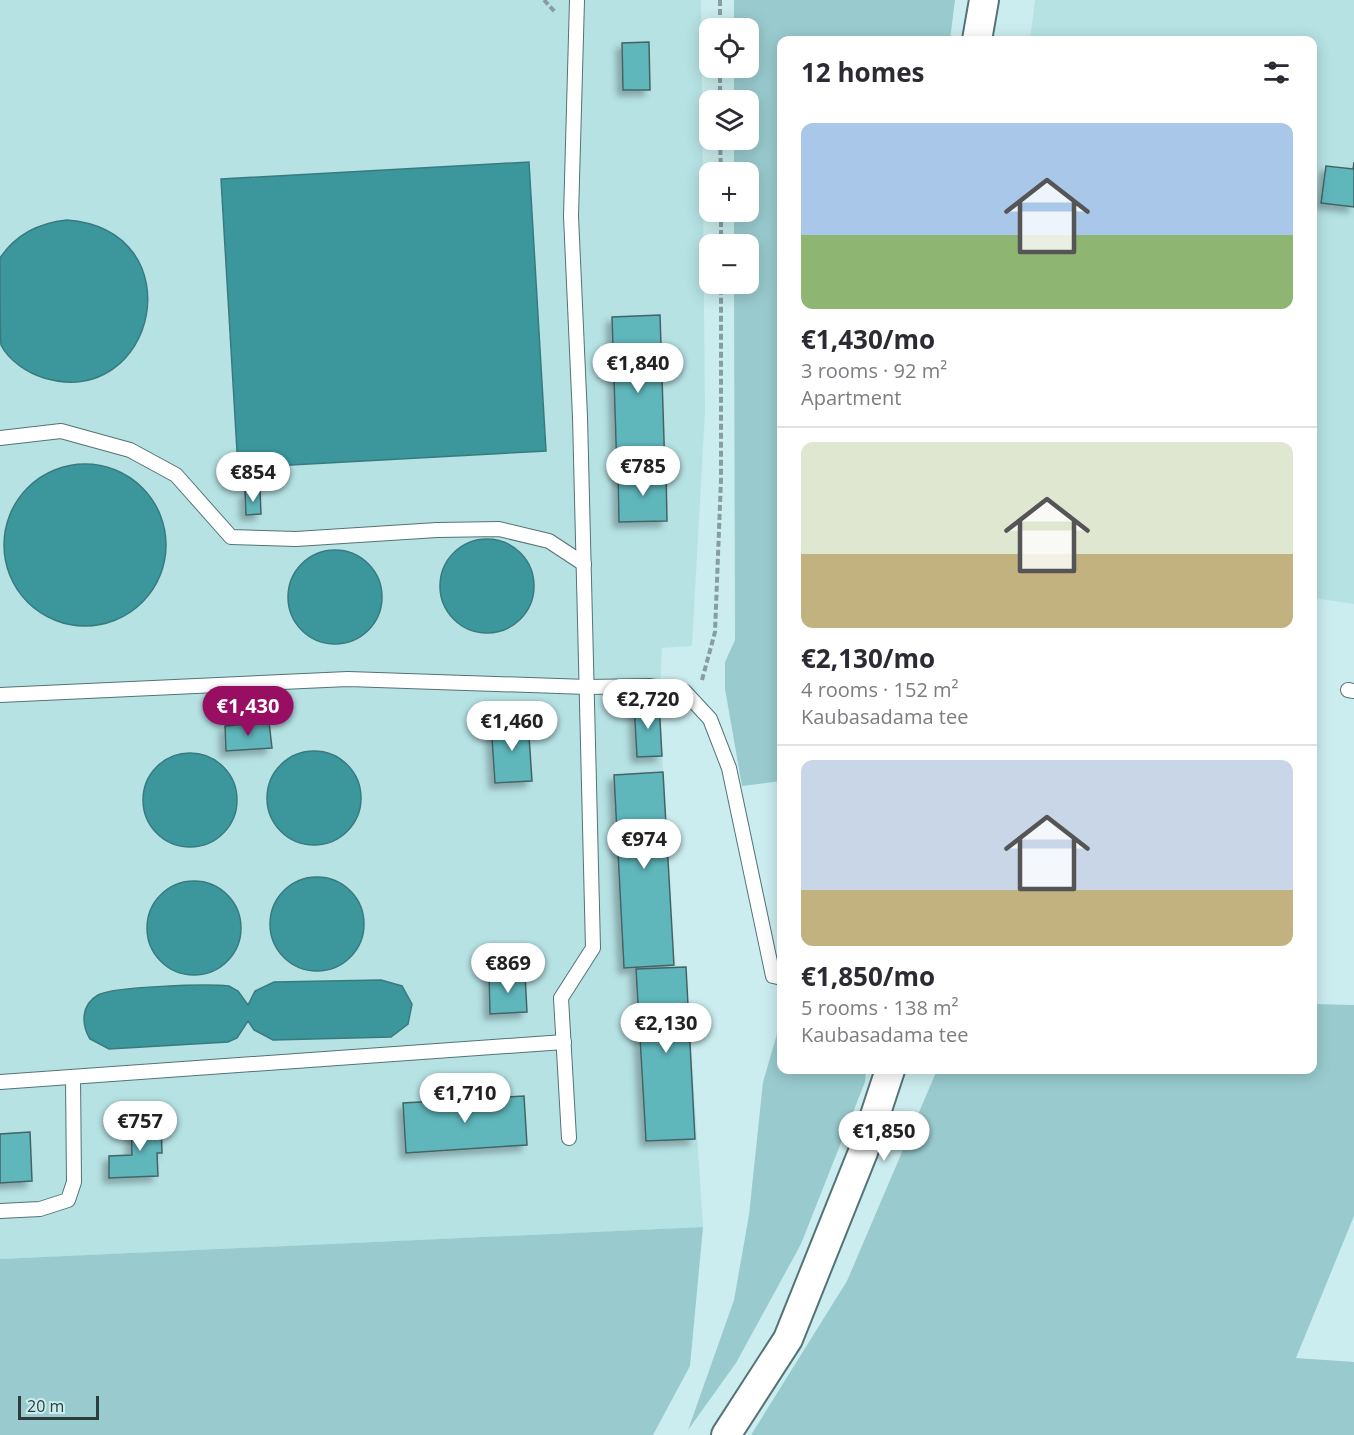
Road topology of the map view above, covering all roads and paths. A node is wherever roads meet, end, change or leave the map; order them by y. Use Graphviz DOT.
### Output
graph roads {
  1 [pos="578,0"];
  2 [pos="720,0"];
  3 [pos="984,0"];
  4 [pos="720,18"];
  5 [pos="978,36"];
  6 [pos="721,294"];
  7 [pos="0,438"];
  8 [pos="584,564"];
  9 [pos="587,687"];
  10 [pos="0,695"];
  11 [pos="696,704"];
  12 [pos="777,977"];
  13 [pos="564,1042"];
  14 [pos="889,1074"];
  15 [pos="73,1077"];
  16 [pos="0,1082"];
  17 [pos="569,1138"];
  18 [pos="0,1211"];
  19 [pos="726,1435"];
  1 -- 8 [label="lane"];
  2 -- 4 [label="path"];
  3 -- 5 [label="street"];
  6 -- 11 [label="path"];
  7 -- 8 [label="lane"];
  8 -- 9 [label="lane"];
  9 -- 10 [label="lane"];
  9 -- 11 [label="lane"];
  9 -- 13 [label="lane"];
  11 -- 12 [label="lane"];
  13 -- 15 [label="lane"];
  13 -- 17 [label="lane"];
  14 -- 19 [label="street"];
  15 -- 16 [label="lane"];
  15 -- 18 [label="lane"];
}
